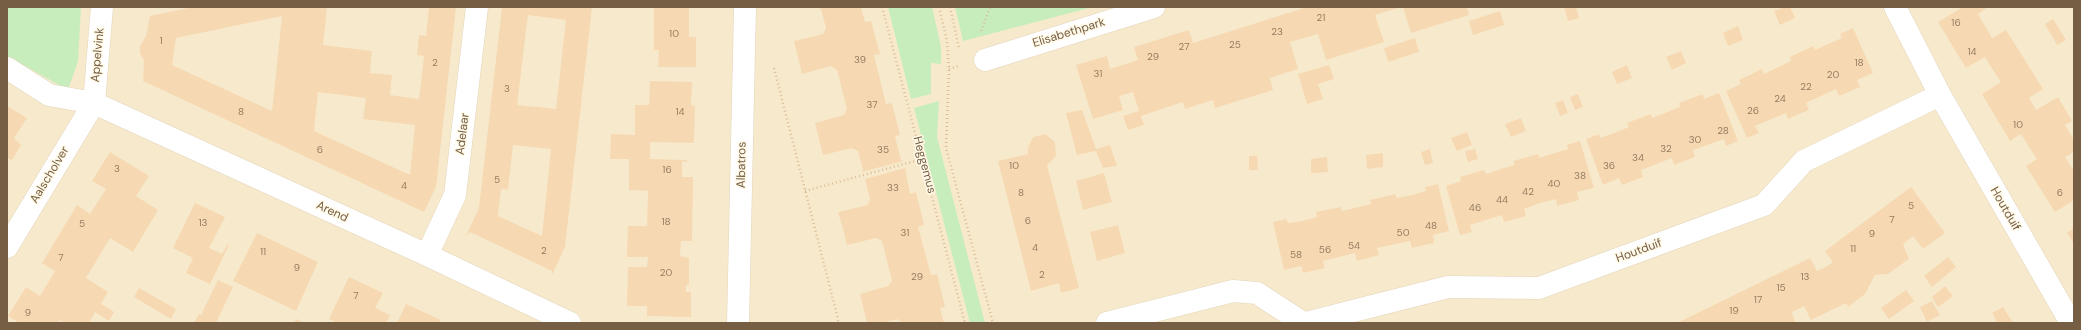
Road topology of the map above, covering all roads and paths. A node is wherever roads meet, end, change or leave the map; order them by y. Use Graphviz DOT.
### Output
graph roads {
  1 [pos="102,7"];
  2 [pos="477,7"];
  3 [pos="745,7"];
  4 [pos="882,7"];
  5 [pos="939,7"];
  6 [pos="950,7"];
  7 [pos="1154,7"];
  8 [pos="1895,7"];
  9 [pos="959,50"];
  10 [pos="985,60"];
  11 [pos="772,61"];
  12 [pos="7,68"];
  13 [pos="1940,95"];
  14 [pos="94,103"];
  15 [pos="922,160"];
  16 [pos="805,191"];
  17 [pos="7,248"];
  18 [pos="427,255"];
  19 [pos="570,323"];
  20 [pos="738,323"];
  21 [pos="840,323"];
  22 [pos="965,323"];
  23 [pos="993,323"];
  24 [pos="1107,323"];
  25 [pos="1305,323"];
  26 [pos="2071,323"];
  1 -- 14 [label="street, Appelvink"];
  2 -- 18 [label="street, Adelaar"];
  3 -- 20 [label="street, Albatros"];
  4 -- 15 [label="path, Heggemus"];
  5 -- 23 [label="path"];
  6 -- 9 [label="path"];
  7 -- 10 [label="street, Elisabethpark"];
  8 -- 13 [label="street, Houtduif"];
  11 -- 16 [label="path"];
  12 -- 14 [label="street, Arend"];
  13 -- 25 [label="street, Houtduif"];
  13 -- 26 [label="street, Houtduif"];
  14 -- 17 [label="street, Aalscholver"];
  14 -- 18 [label="street, Arend"];
  15 -- 16 [label="path"];
  15 -- 22 [label="path, Heggemus"];
  16 -- 21 [label="path"];
  18 -- 19 [label="street, Arend"];
  24 -- 25 [label="street"];
}
